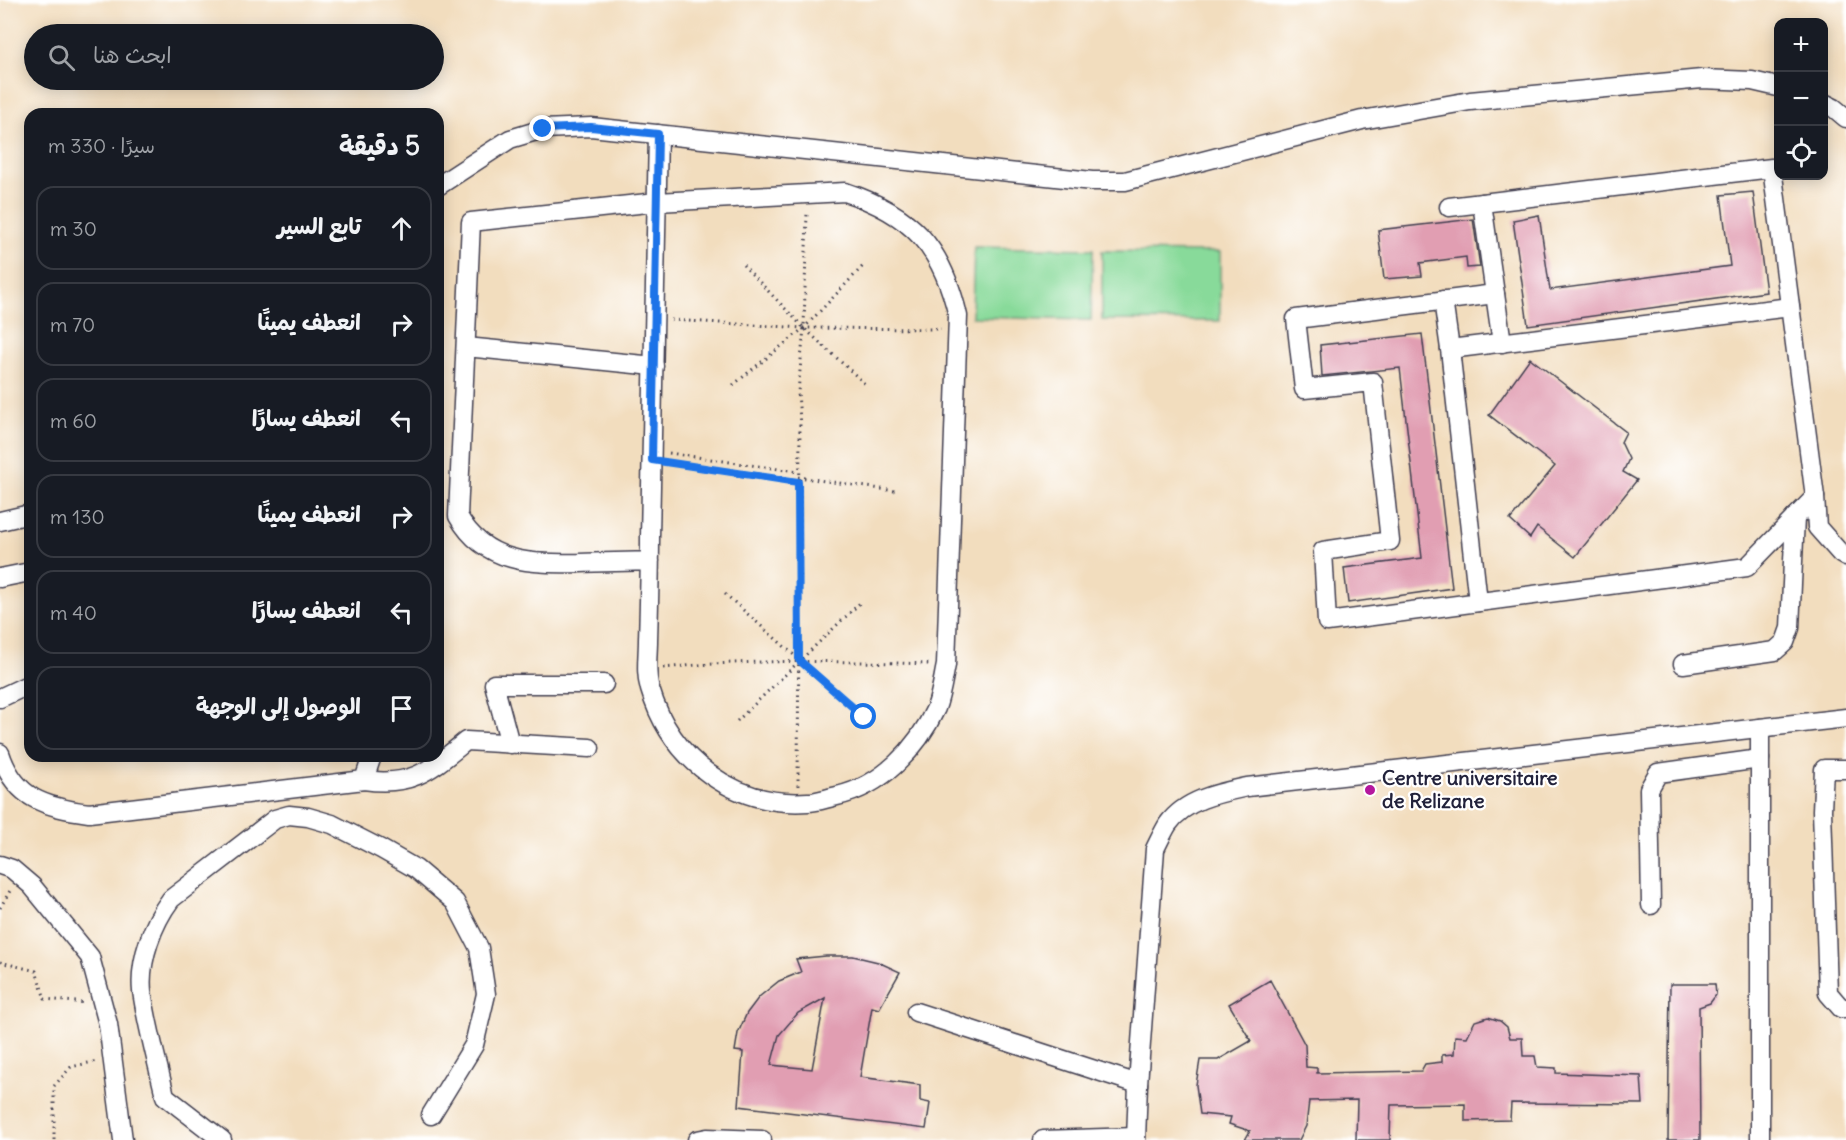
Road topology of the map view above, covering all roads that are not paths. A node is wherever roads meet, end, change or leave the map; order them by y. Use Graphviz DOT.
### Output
graph roads {
  1 [pos="1774,86"];
  2 [pos="1828,106"];
  3 [pos="1846,118"];
  4 [pos="658,134"];
  5 [pos="444,182"];
  6 [pos="657,202"];
  7 [pos="1482,203"];
  8 [pos="1449,207"];
  9 [pos="1495,294"];
  10 [pos="1443,300"];
  11 [pos="1790,307"];
  12 [pos="1502,343"];
  13 [pos="466,347"];
  14 [pos="1450,350"];
  15 [pos="654,366"];
  16 [pos="1815,497"];
  17 [pos="24,515"];
  18 [pos="1795,517"];
  19 [pos="0,521"];
  20 [pos="1846,557"];
  21 [pos="650,561"];
  22 [pos="24,573"];
  23 [pos="0,578"];
  24 [pos="1478,602"];
  25 [pos="1683,664"];
  26 [pos="604,684"];
  27 [pos="24,687"];
  28 [pos="0,698"];
  29 [pos="1846,718"];
  30 [pos="1760,728"];
  31 [pos="510,744"];
  32 [pos="590,748"];
  33 [pos="0,753"];
  34 [pos="444,758"];
  35 [pos="1760,759"];
  36 [pos="370,762"];
  37 [pos="439,762"];
  38 [pos="1846,769"];
  39 [pos="364,780"];
  40 [pos="0,866"];
  41 [pos="1651,905"];
  42 [pos="1846,1008"];
  43 [pos="916,1012"];
  44 [pos="1138,1084"];
  45 [pos="431,1115"];
  46 [pos="1136,1139"];
  47 [pos="123,1140"];
  48 [pos="222,1140"];
  49 [pos="697,1140"];
  50 [pos="762,1140"];
  51 [pos="1043,1140"];
  52 [pos="1760,1140"];
  1 -- 4 [label="street"];
  2 -- 3 [label="street"];
  4 -- 5 [label="street"];
  4 -- 6 [label="street"];
  6 -- 13 [label="street"];
  6 -- 15 [label="street"];
  6 -- 21 [label="street"];
  7 -- 8 [label="street"];
  7 -- 9 [label="street"];
  7 -- 11 [label="street"];
  9 -- 10 [label="street"];
  9 -- 12 [label="street"];
  10 -- 14 [label="street"];
  10 -- 24 [label="street"];
  11 -- 12 [label="street"];
  11 -- 16 [label="street"];
  12 -- 14 [label="street"];
  13 -- 15 [label="street"];
  13 -- 21 [label="street"];
  14 -- 24 [label="street"];
  15 -- 21 [label="street"];
  16 -- 18 [label="street"];
  16 -- 20 [label="street"];
  17 -- 19 [label="street"];
  18 -- 24 [label="street"];
  18 -- 25 [label="street"];
  22 -- 23 [label="street"];
  26 -- 31 [label="street"];
  27 -- 28 [label="street"];
  29 -- 30 [label="street"];
  30 -- 35 [label="street"];
  30 -- 44 [label="street"];
  31 -- 32 [label="street"];
  31 -- 34 [label="street"];
  33 -- 39 [label="street"];
  35 -- 41 [label="street"];
  35 -- 52 [label="street"];
  36 -- 39 [label="street"];
  37 -- 39 [label="street"];
  38 -- 42 [label="street"];
  40 -- 47 [label="street"];
  43 -- 44 [label="street"];
  44 -- 46 [label="street"];
  45 -- 48 [label="street"];
  46 -- 51 [label="street"];
  49 -- 50 [label="street"];
}
